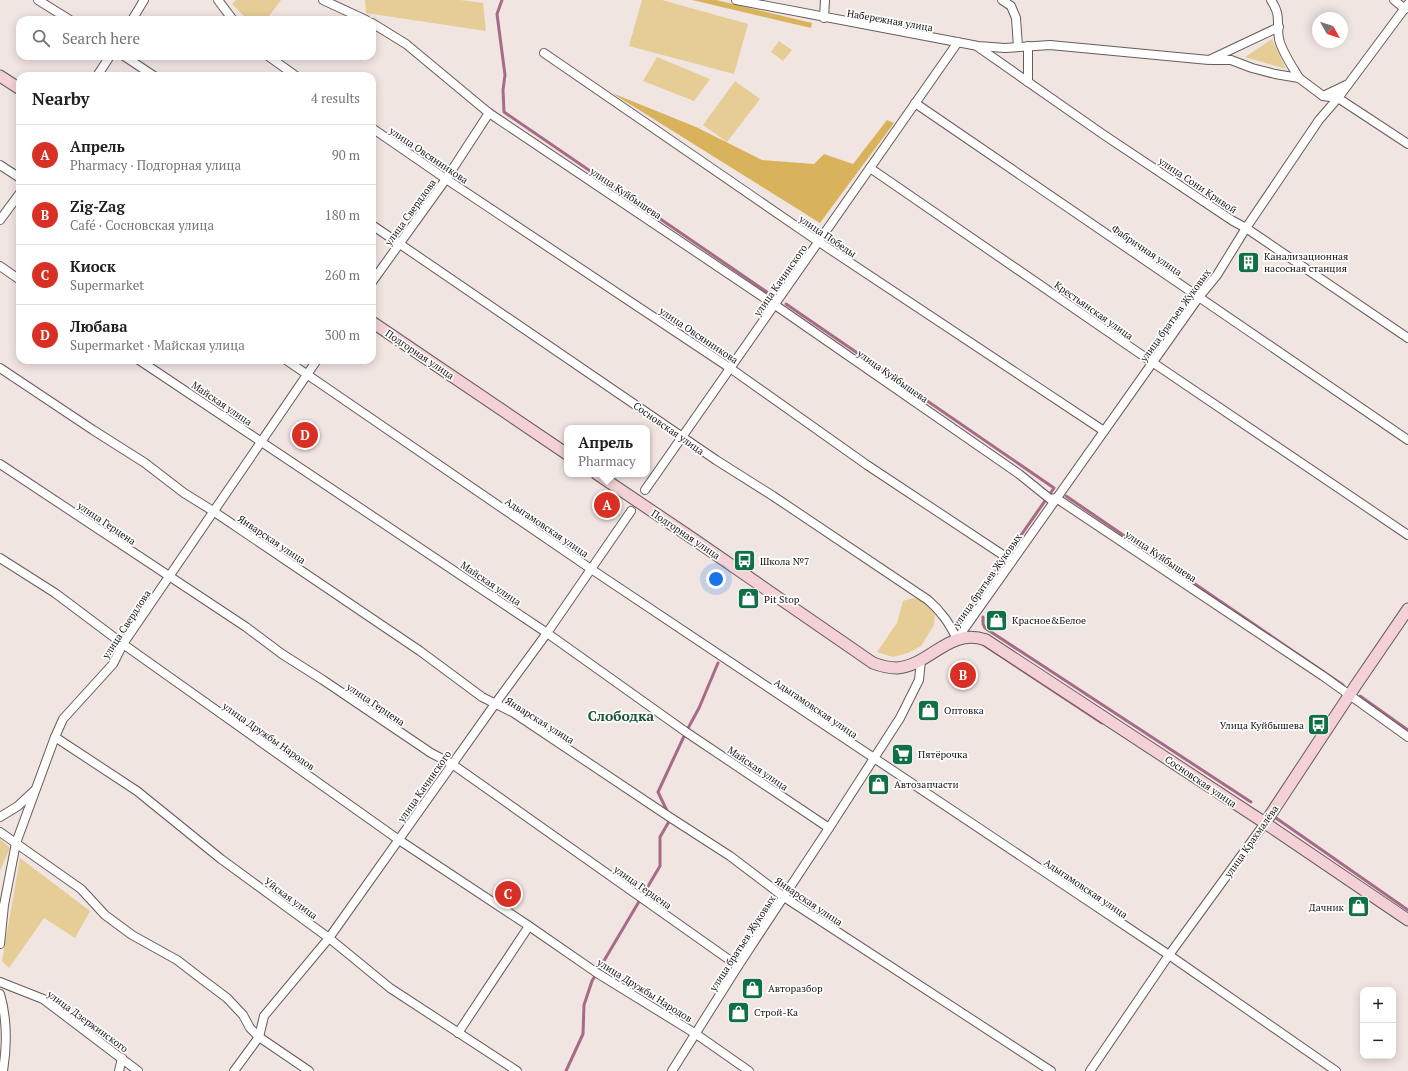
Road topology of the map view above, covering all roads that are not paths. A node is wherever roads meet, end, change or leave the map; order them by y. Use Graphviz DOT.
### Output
graph roads {
  1 [pos="38,0"];
  2 [pos="144,0"];
  3 [pos="218,0"];
  4 [pos="323,0"];
  5 [pos="736,0"];
  6 [pos="824,0"];
  7 [pos="1002,0"];
  8 [pos="1271,0"];
  9 [pos="1394,0"];
  10 [pos="1406,6"];
  11 [pos="64,16"];
  12 [pos="134,16"];
  13 [pos="230,16"];
  14 [pos="357,16"];
  15 [pos="824,18"];
  16 [pos="376,25"];
  17 [pos="1280,27"];
  18 [pos="958,42"];
  19 [pos="978,46"];
  20 [pos="1028,46"];
  21 [pos="1018,47"];
  22 [pos="544,53"];
  23 [pos="107,60"];
  24 [pos="130,60"];
  25 [pos="274,60"];
  26 [pos="1209,60"];
  27 [pos="100,72"];
  28 [pos="148,72"];
  29 [pos="290,72"];
  30 [pos="0,76"];
  31 [pos="1299,78"];
  32 [pos="1028,82"];
  33 [pos="1349,84"];
  34 [pos="16,86"];
  35 [pos="1323,96"];
  36 [pos="1338,98"];
  37 [pos="915,103"];
  38 [pos="489,113"];
  39 [pos="376,131"];
  40 [pos="1408,144"];
  41 [pos="0,165"];
  42 [pos="870,168"];
  43 [pos="16,175"];
  44 [pos="446,179"];
  45 [pos="16,198"];
  46 [pos="0,220"];
  47 [pos="376,228"];
  48 [pos="1246,228"];
  49 [pos="818,242"];
  50 [pos="399,244"];
  51 [pos="0,266"];
  52 [pos="376,276"];
  53 [pos="16,277"];
  54 [pos="1199,297"];
  55 [pos="775,305"];
  56 [pos="376,325"];
  57 [pos="1408,338"];
  58 [pos="1152,362"];
  59 [pos="145,364"];
  60 [pos="292,364"];
  61 [pos="314,364"];
  62 [pos="0,368"];
  63 [pos="730,368"];
  64 [pos="307,374"];
  65 [pos="1104,431"];
  66 [pos="683,436"];
  67 [pos="1408,440"];
  68 [pos="262,442"];
  69 [pos="564,452"];
  70 [pos="0,464"];
  71 [pos="601,477"];
  72 [pos="645,490"];
  73 [pos="1056,498"];
  74 [pos="214,511"];
  75 [pos="631,511"];
  76 [pos="1408,535"];
  77 [pos="0,558"];
  78 [pos="1012,561"];
  79 [pos="591,569"];
  80 [pos="170,577"];
  81 [pos="1408,609"];
  82 [pos="547,633"];
  83 [pos="958,639"];
  84 [pos="123,644"];
  85 [pos="921,660"];
  86 [pos="1349,695"];
  87 [pos="495,704"];
  88 [pos="55,737"];
  89 [pos="1408,737"];
  90 [pos="873,758"];
  91 [pos="452,764"];
  92 [pos="36,790"];
  93 [pos="0,817"];
  94 [pos="1265,823"];
  95 [pos="830,828"];
  96 [pos="0,832"];
  97 [pos="399,840"];
  98 [pos="16,843"];
  99 [pos="784,898"];
  100 [pos="2,909"];
  101 [pos="1408,920"];
  102 [pos="529,926"];
  103 [pos="329,938"];
  104 [pos="0,944"];
  105 [pos="1169,956"];
  106 [pos="738,966"];
  107 [pos="0,982"];
  108 [pos="0,994"];
  109 [pos="458,1032"];
  110 [pos="696,1034"];
  111 [pos="259,1037"];
  112 [pos="122,1058"];
  113 [pos="3,1071"];
  114 [pos="119,1071"];
  115 [pos="138,1071"];
  116 [pos="234,1071"];
  117 [pos="309,1071"];
  118 [pos="517,1071"];
  119 [pos="672,1071"];
  120 [pos="749,1071"];
  121 [pos="1051,1071"];
  122 [pos="1090,1071"];
  123 [pos="1336,1071"];
  1 -- 11 [label="street"];
  2 -- 12 [label="street"];
  3 -- 13 [label="street"];
  4 -- 14 [label="street"];
  5 -- 15 [label="street, Набережная улица"];
  6 -- 15 [label="street"];
  7 -- 21 [label="street"];
  8 -- 17 [label="street"];
  9 -- 10 [label="street"];
  10 -- 33 [label="street, улица братьев Жуковых"];
  15 -- 18 [label="street, Набережная улица"];
  16 -- 38 [label="street, улица Куйбышева"];
  17 -- 26 [label="street"];
  17 -- 31 [label="street"];
  18 -- 19 [label="street, Набережная улица"];
  18 -- 37 [label="street, улица Качинского"];
  19 -- 21 [label="street, Набережная улица"];
  19 -- 32 [label="street, улица Сони Кривой"];
  20 -- 21 [label="street, Набережная улица"];
  20 -- 26 [label="street, Набережная улица"];
  20 -- 32 [label="street"];
  22 -- 49 [label="street, улица Победы"];
  23 -- 27 [label="street"];
  24 -- 28 [label="street"];
  25 -- 29 [label="street"];
  26 -- 31 [label="street, Набережная улица"];
  30 -- 34 [label="street"];
  31 -- 35 [label="street"];
  32 -- 48 [label="street, улица Сони Кривой"];
  33 -- 35 [label="street"];
  33 -- 36 [label="street, улица братьев Жуковых"];
  35 -- 36 [label="street"];
  36 -- 40 [label="street"];
  36 -- 48 [label="street, улица братьев Жуковых"];
  37 -- 42 [label="street, улица Качинского"];
  37 -- 54 [label="street, Фабричная улица"];
  38 -- 44 [label="street, улица Свердлова"];
  38 -- 55 [label="street, улица Куйбышева"];
  39 -- 44 [label="street, улица Овсянникова"];
  41 -- 43 [label="street"];
  42 -- 49 [label="street, улица Качинского"];
  42 -- 58 [label="street, Крестьянская улица"];
  44 -- 50 [label="street, улица Свердлова"];
  44 -- 63 [label="street, улица Овсянникова"];
  45 -- 46 [label="street"];
  47 -- 50 [label="street, Сосновская улица"];
  48 -- 54 [label="street, улица братьев Жуковых"];
  48 -- 57 [label="street, улица Сони Кривой"];
  49 -- 55 [label="street, улица Качинского"];
  49 -- 65 [label="street, улица Победы"];
  50 -- 52 [label="street, улица Свердлова"];
  50 -- 66 [label="street, Сосновская улица"];
  51 -- 53 [label="street"];
  54 -- 58 [label="street, улица братьев Жуковых"];
  54 -- 67 [label="street, Фабричная улица"];
  55 -- 63 [label="street, улица Качинского"];
  55 -- 73 [label="street, улица Куйбышева"];
  56 -- 69 [label="street, Подгорная улица"];
  58 -- 65 [label="street, улица братьев Жуковых"];
  58 -- 76 [label="street, Крестьянская улица"];
  59 -- 68 [label="street, Майская улица"];
  60 -- 64 [label="street, Адыгамовская улица"];
  61 -- 64 [label="street, улица Свердлова"];
  62 -- 74 [label="street, Январская улица"];
  63 -- 66 [label="street, улица Качинского"];
  63 -- 78 [label="street, улица Овсянникова"];
  64 -- 68 [label="street, улица Свердлова"];
  64 -- 79 [label="street, Адыгамовская улица"];
  65 -- 73 [label="street, улица братьев Жуковых"];
  66 -- 72 [label="street, улица Качинского"];
  66 -- 83 [label="street, Сосновская улица"];
  68 -- 74 [label="street, улица Свердлова"];
  68 -- 82 [label="street, Майская улица"];
  70 -- 80 [label="street, улица Герцена"];
  71 -- 85 [label="street, Подгорная улица"];
  73 -- 78 [label="street, улица братьев Жуковых"];
  73 -- 86 [label="street, улица Куйбышева"];
  74 -- 80 [label="street, улица Свердлова"];
  74 -- 87 [label="street, Январская улица"];
  75 -- 79 [label="street, улица Качинского"];
  77 -- 84 [label="street, улица Дружбы Народов"];
  78 -- 83 [label="street, улица братьев Жуковых"];
  79 -- 82 [label="street, улица Качинского"];
  79 -- 90 [label="street, Адыгамовская улица"];
  80 -- 84 [label="street, улица Свердлова"];
  80 -- 91 [label="street, улица Герцена"];
  81 -- 86 [label="street, улица Крахмалёва"];
  82 -- 87 [label="street, улица Качинского"];
  82 -- 95 [label="street, Майская улица"];
  83 -- 85 [label="street"];
  83 -- 94 [label="street, Сосновская улица"];
  84 -- 88 [label="street, улица Свердлова"];
  84 -- 97 [label="street, улица Дружбы Народов"];
  85 -- 90 [label="street, улица братьев Жуковых"];
  86 -- 89 [label="street, улица Куйбышева"];
  86 -- 94 [label="street, улица Крахмалёва"];
  87 -- 91 [label="street, улица Качинского"];
  87 -- 99 [label="street, Январская улица"];
  88 -- 92 [label="street, улица Свердлова"];
  88 -- 103 [label="street, Уйская улица"];
  90 -- 95 [label="street, улица братьев Жуковых"];
  90 -- 105 [label="street, Адыгамовская улица"];
  91 -- 97 [label="street, улица Качинского"];
  91 -- 106 [label="street, улица Герцена"];
  92 -- 93 [label="street"];
  92 -- 98 [label="street, улица Свердлова"];
  94 -- 101 [label="street, Сосновская улица"];
  94 -- 105 [label="street, улица Крахмалёва"];
  95 -- 99 [label="street, улица братьев Жуковых"];
  96 -- 98 [label="street"];
  97 -- 102 [label="street, улица Дружбы Народов"];
  97 -- 103 [label="street, улица Качинского"];
  98 -- 100 [label="street, улица Свердлова"];
  98 -- 111 [label="street"];
  99 -- 106 [label="street, улица братьев Жуковых"];
  99 -- 121 [label="street, Январская улица"];
  100 -- 104 [label="street, улица Свердлова"];
  102 -- 109 [label="street"];
  102 -- 110 [label="street, улица Дружбы Народов"];
  103 -- 109 [label="street, Уйская улица"];
  103 -- 111 [label="street, улица Качинского"];
  105 -- 122 [label="street, улица Крахмалёва"];
  105 -- 123 [label="street, Адыгамовская улица"];
  106 -- 110 [label="street, улица братьев Жуковых"];
  107 -- 112 [label="street, улица Дзержинского"];
  108 -- 113 [label="street"];
  109 -- 118 [label="street, Уйская улица"];
  110 -- 119 [label="street, улица братьев Жуковых"];
  110 -- 120 [label="street, улица Дружбы Народов"];
  111 -- 116 [label="street, улица Качинского"];
  111 -- 117 [label="street"];
  112 -- 114 [label="street"];
  112 -- 115 [label="street, улица Дзержинского"];
}
